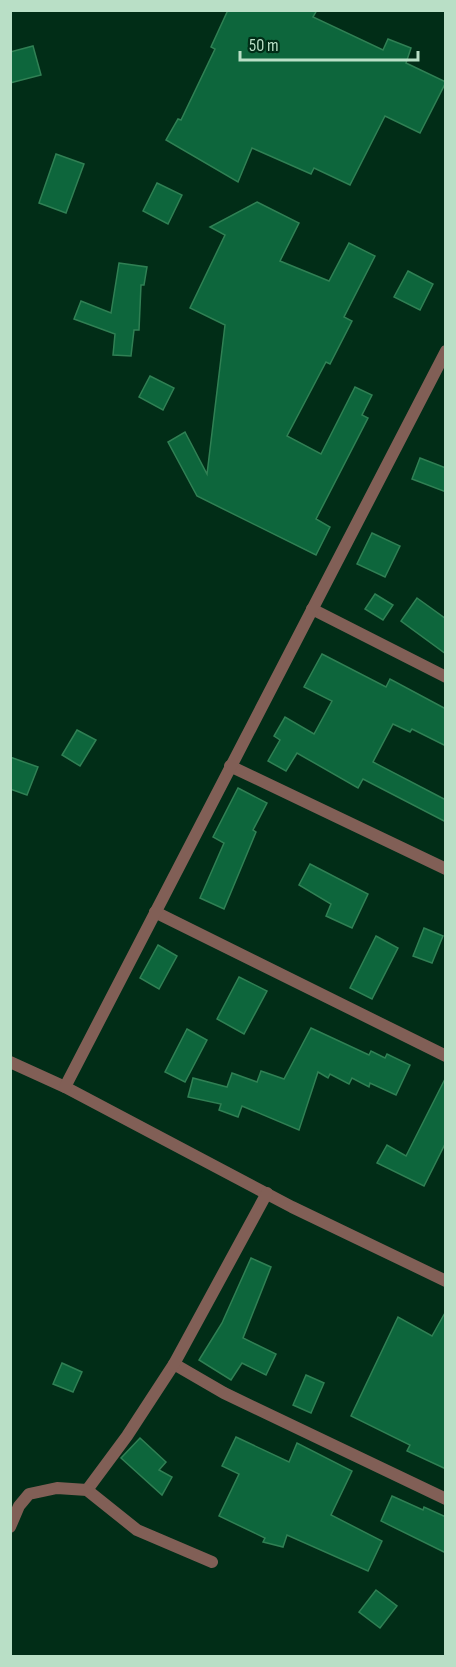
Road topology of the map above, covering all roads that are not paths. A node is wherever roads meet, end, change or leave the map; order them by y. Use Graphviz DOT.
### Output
graph roads {
  1 [pos="446,351"];
  2 [pos="312,609"];
  3 [pos="446,677"];
  4 [pos="230,766"];
  5 [pos="446,869"];
  6 [pos="155,912"];
  7 [pos="446,1056"];
  8 [pos="10,1062"];
  9 [pos="65,1087"];
  10 [pos="267,1193"];
  11 [pos="446,1281"];
  12 [pos="174,1364"];
  13 [pos="87,1490"];
  14 [pos="446,1499"];
  15 [pos="10,1527"];
  16 [pos="212,1562"];
  1 -- 2 [label="street"];
  2 -- 3 [label="street"];
  2 -- 4 [label="street"];
  4 -- 5 [label="street"];
  4 -- 6 [label="street"];
  6 -- 7 [label="street"];
  6 -- 9 [label="street"];
  8 -- 9 [label="street"];
  9 -- 10 [label="street"];
  10 -- 11 [label="street"];
  10 -- 12 [label="street"];
  12 -- 13 [label="street"];
  12 -- 14 [label="street"];
  13 -- 15 [label="street"];
  13 -- 16 [label="street"];
}
